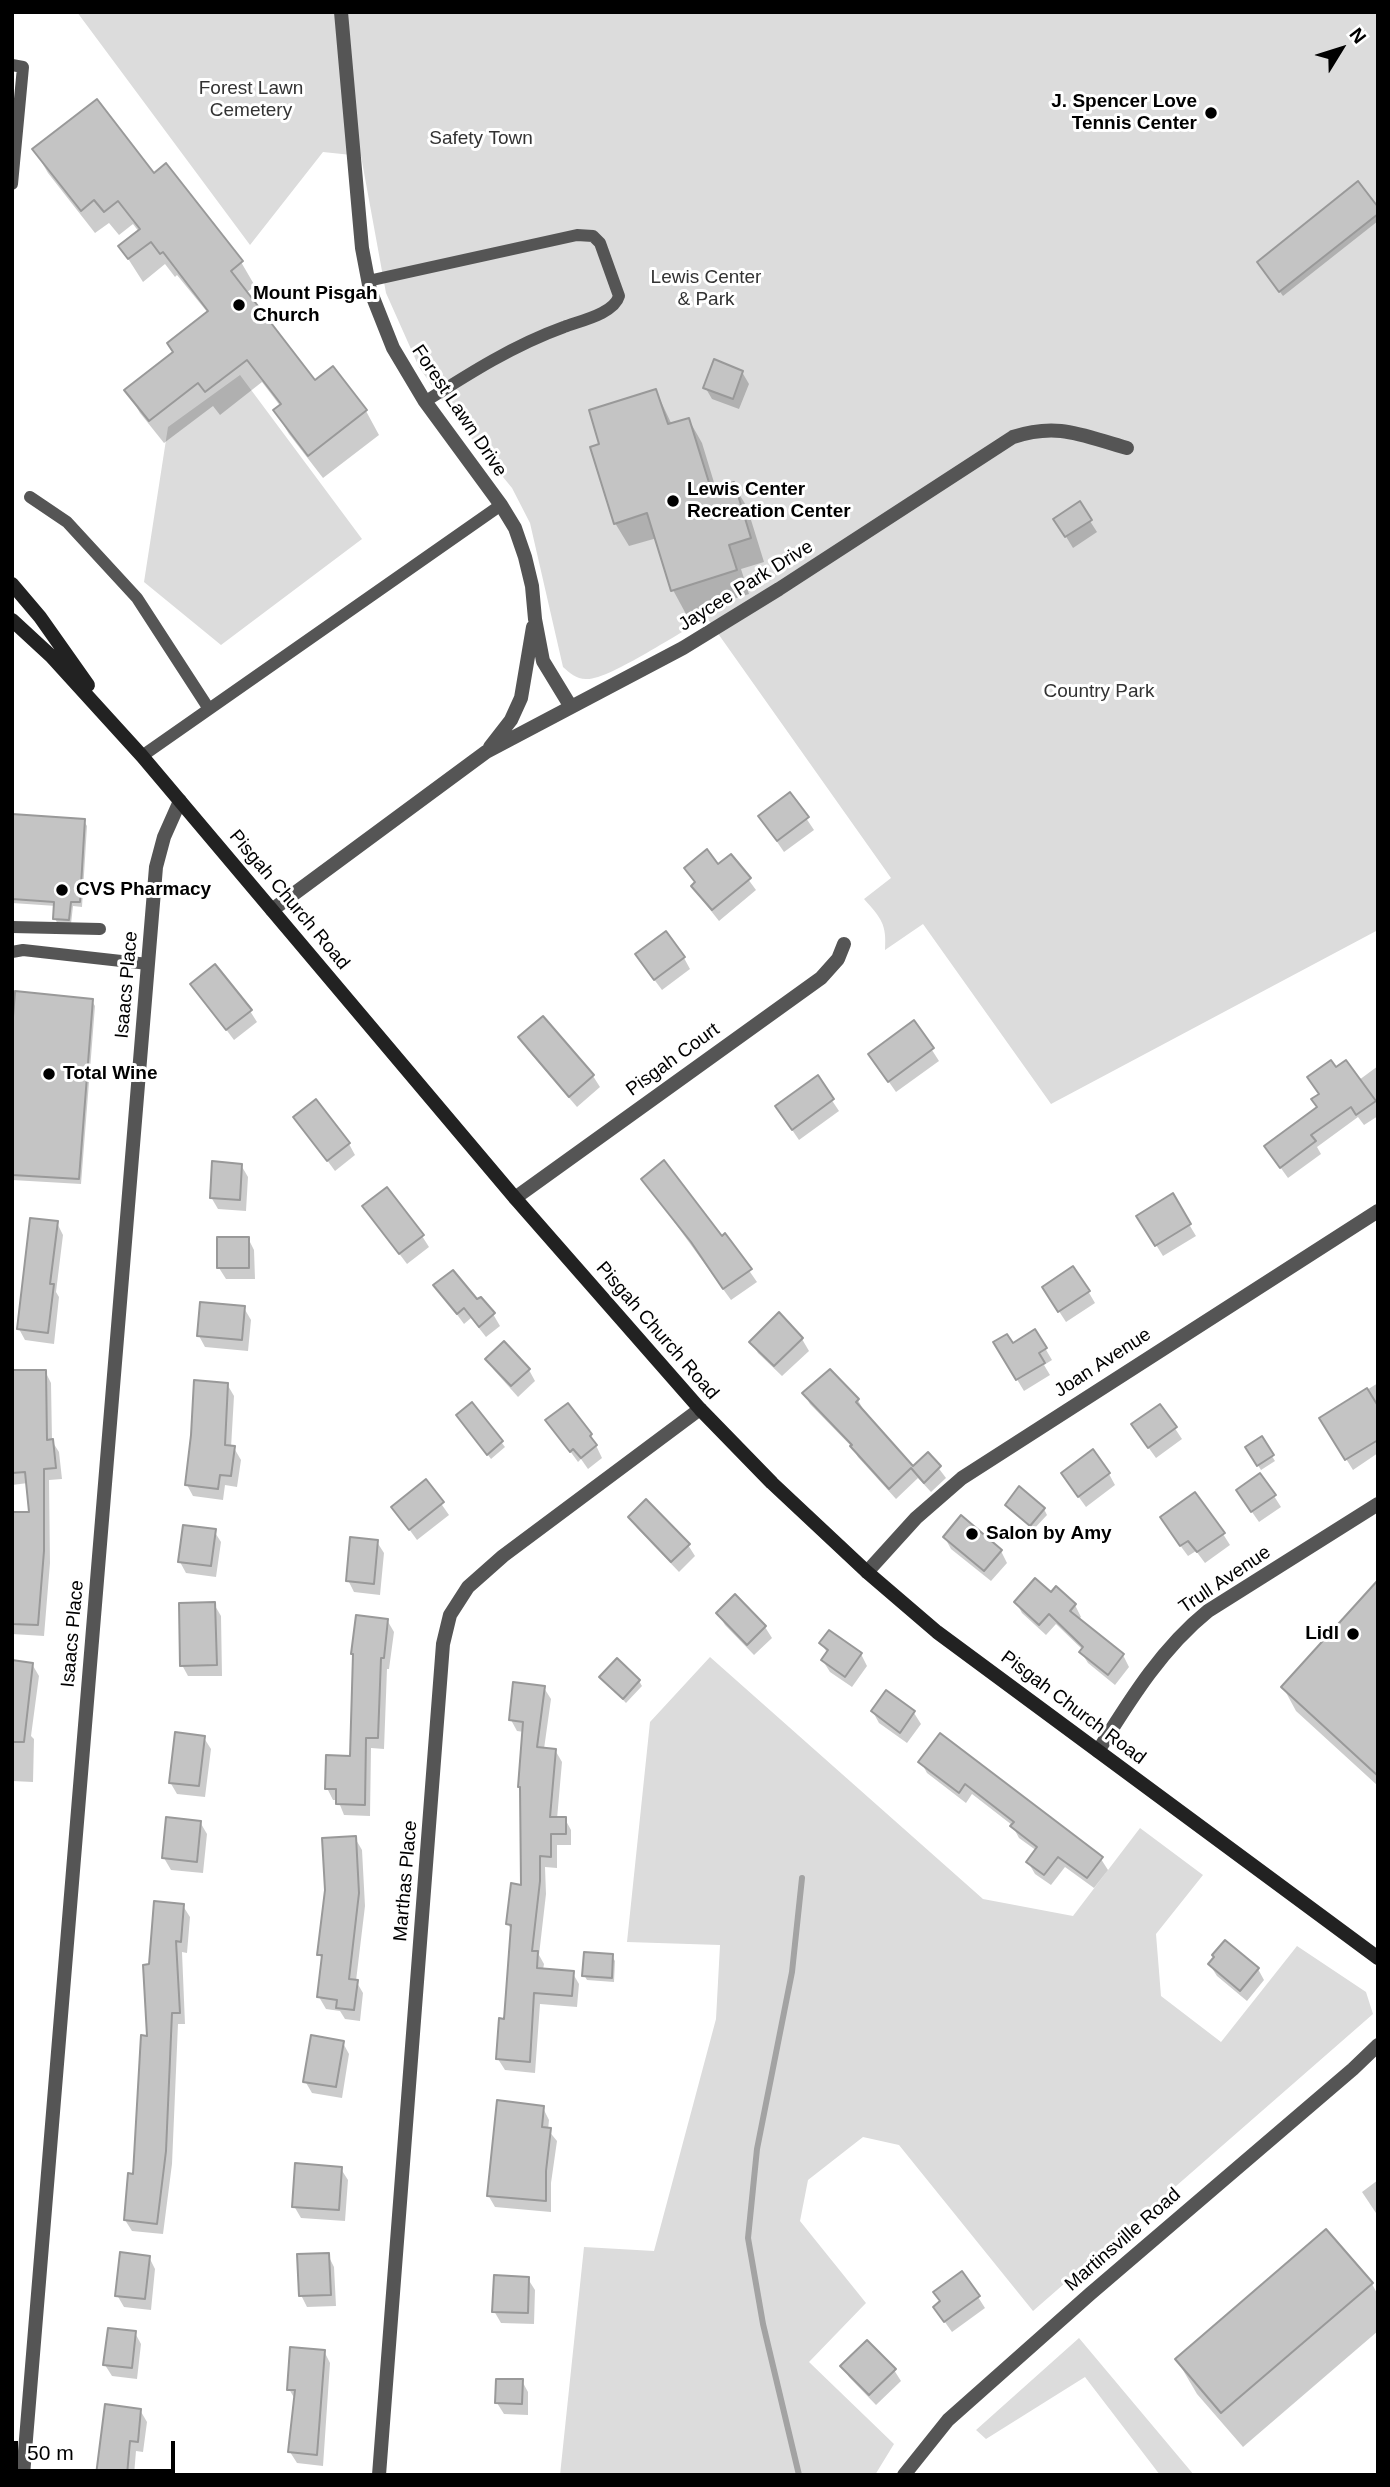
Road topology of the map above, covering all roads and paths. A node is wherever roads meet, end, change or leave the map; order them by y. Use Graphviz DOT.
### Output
graph roads {
  1 [pos="341,12"];
  2 [pos="12,65"];
  3 [pos="13,168"];
  4 [pos="12,184"];
  5 [pos="368,281"];
  6 [pos="426,401"];
  7 [pos="1127,448"];
  8 [pos="30,497"];
  9 [pos="501,505"];
  10 [pos="12,584"];
  11 [pos="535,619"];
  12 [pos="12,620"];
  13 [pos="570,707"];
  14 [pos="209,709"];
  15 [pos="128,740"];
  16 [pos="486,752"];
  17 [pos="142,756"];
  18 [pos="180,801"];
  19 [pos="272,910"];
  20 [pos="12,927"];
  21 [pos="100,929"];
  22 [pos="844,944"];
  23 [pos="12,953"];
  24 [pos="148,964"];
  25 [pos="515,1198"];
  26 [pos="1378,1211"];
  27 [pos="700,1409"];
  28 [pos="1378,1504"];
  29 [pos="867,1572"];
  30 [pos="1098,1751"];
  31 [pos="1378,1958"];
  32 [pos="1378,2045"];
  33 [pos="23,2475"];
  34 [pos="379,2475"];
  35 [pos="904,2475"];
  1 -- 5 [label="street, Forest Lawn Drive"];
  2 -- 3 [label="lane"];
  3 -- 4 [label="lane"];
  5 -- 6 [label="street, Forest Lawn Drive"];
  5 -- 6 [label="lane"];
  6 -- 9 [label="street, Forest Lawn Drive"];
  7 -- 13 [label="street, Jaycee Park Drive"];
  8 -- 14 [label="lane"];
  9 -- 11 [label="street, Forest Lawn Drive"];
  9 -- 14 [label="lane"];
  10 -- 15 [label="main road"];
  11 -- 13 [label="street, Forest Lawn Drive"];
  11 -- 16 [label="street, Forest Lawn Drive"];
  12 -- 15 [label="main road, Pisgah Church Road"];
  13 -- 16 [label="street, Forest Lawn Drive"];
  14 -- 17 [label="lane"];
  15 -- 17 [label="main road, Pisgah Church Road"];
  16 -- 19 [label="street, Forest Lawn Drive"];
  17 -- 18 [label="main road, Pisgah Church Road"];
  18 -- 19 [label="main road, Pisgah Church Road"];
  18 -- 24 [label="street, Isaacs Place"];
  19 -- 25 [label="main road, Pisgah Church Road"];
  20 -- 21 [label="lane"];
  22 -- 25 [label="street, Pisgah Court"];
  23 -- 24 [label="lane"];
  24 -- 33 [label="street, Isaacs Place"];
  25 -- 27 [label="main road, Pisgah Church Road"];
  26 -- 29 [label="street, Joan Avenue"];
  27 -- 29 [label="main road, Pisgah Church Road"];
  27 -- 34 [label="street, Marthas Place"];
  28 -- 30 [label="street, Trull Avenue"];
  29 -- 30 [label="main road, Pisgah Church Road"];
  30 -- 31 [label="main road, Pisgah Church Road"];
  32 -- 35 [label="street, Martinsville Road"];
}
